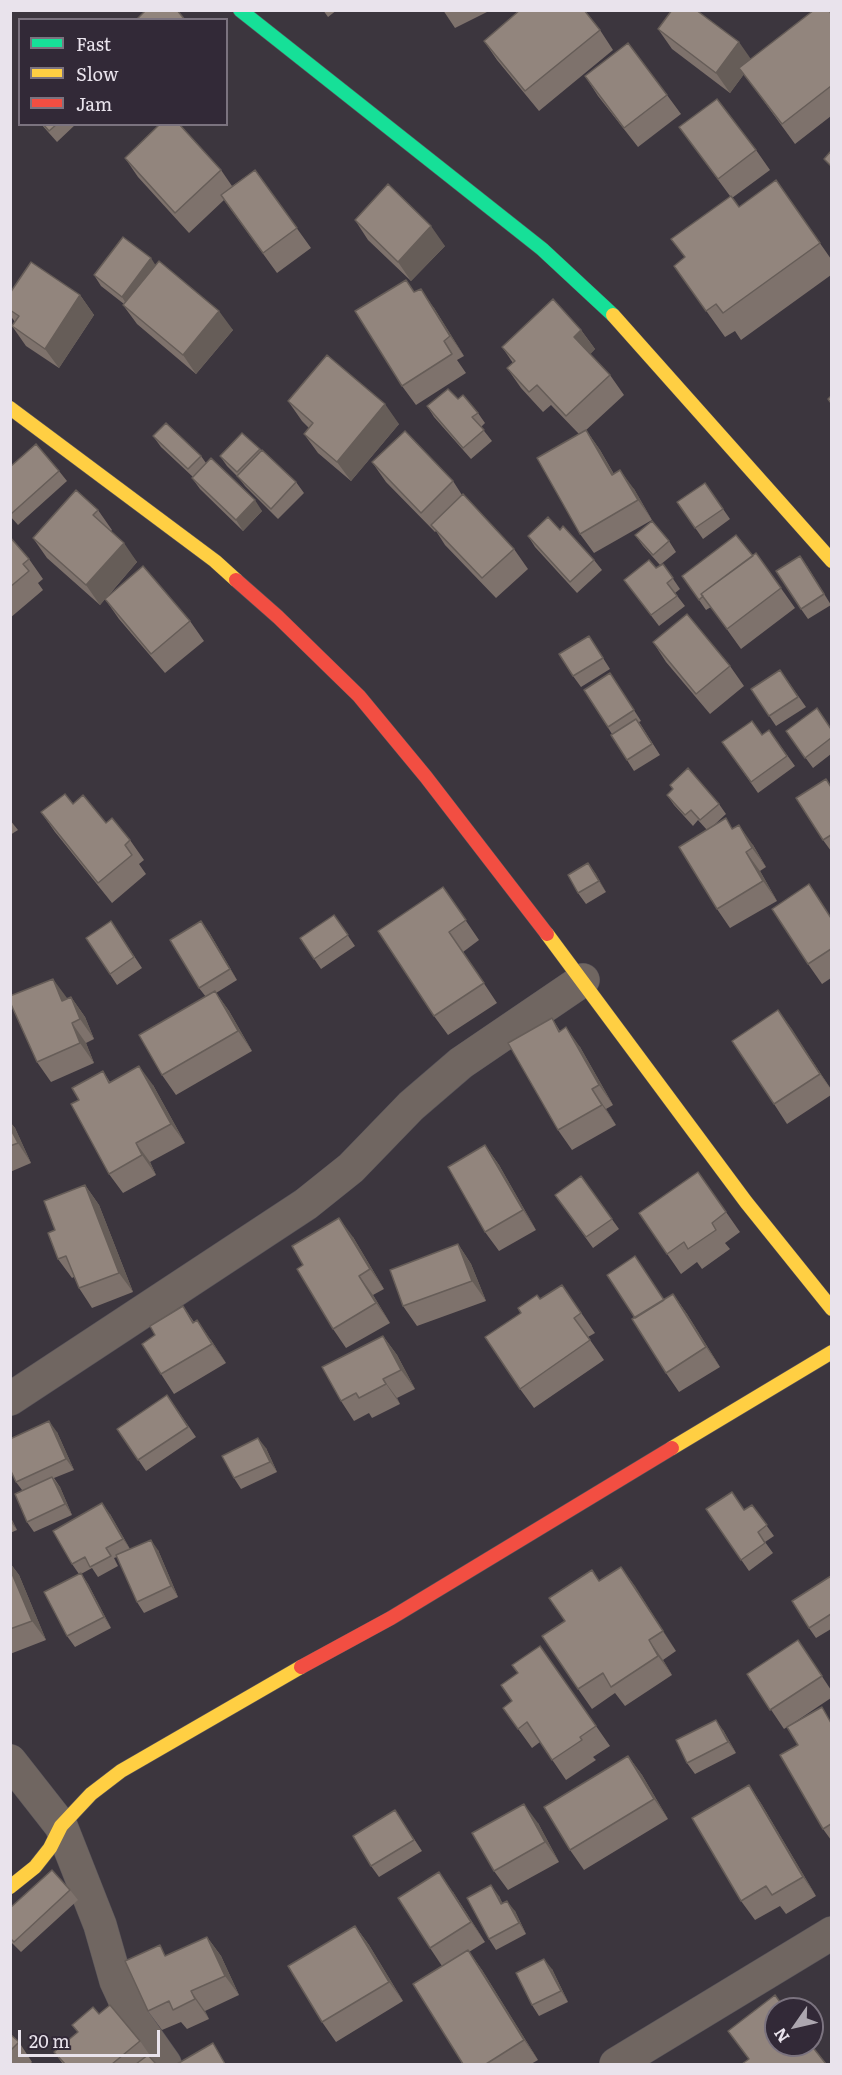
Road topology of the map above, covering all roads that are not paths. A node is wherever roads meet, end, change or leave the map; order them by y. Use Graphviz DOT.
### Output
graph roads {
  1 [pos="240,10"];
  2 [pos="10,408"];
  3 [pos="831,561"];
  4 [pos="583,980"];
  5 [pos="831,1309"];
  6 [pos="831,1352"];
  7 [pos="10,1399"];
  8 [pos="10,1761"];
  9 [pos="61,1826"];
  10 [pos="10,1887"];
  11 [pos="831,1933"];
  12 [pos="165,2064"];
  13 [pos="616,2064"];
  1 -- 3 [label="street"];
  2 -- 4 [label="street"];
  4 -- 5 [label="street"];
  4 -- 7 [label="street"];
  6 -- 9 [label="street"];
  8 -- 9 [label="street"];
  9 -- 10 [label="street"];
  9 -- 12 [label="street"];
  11 -- 13 [label="street"];
}
